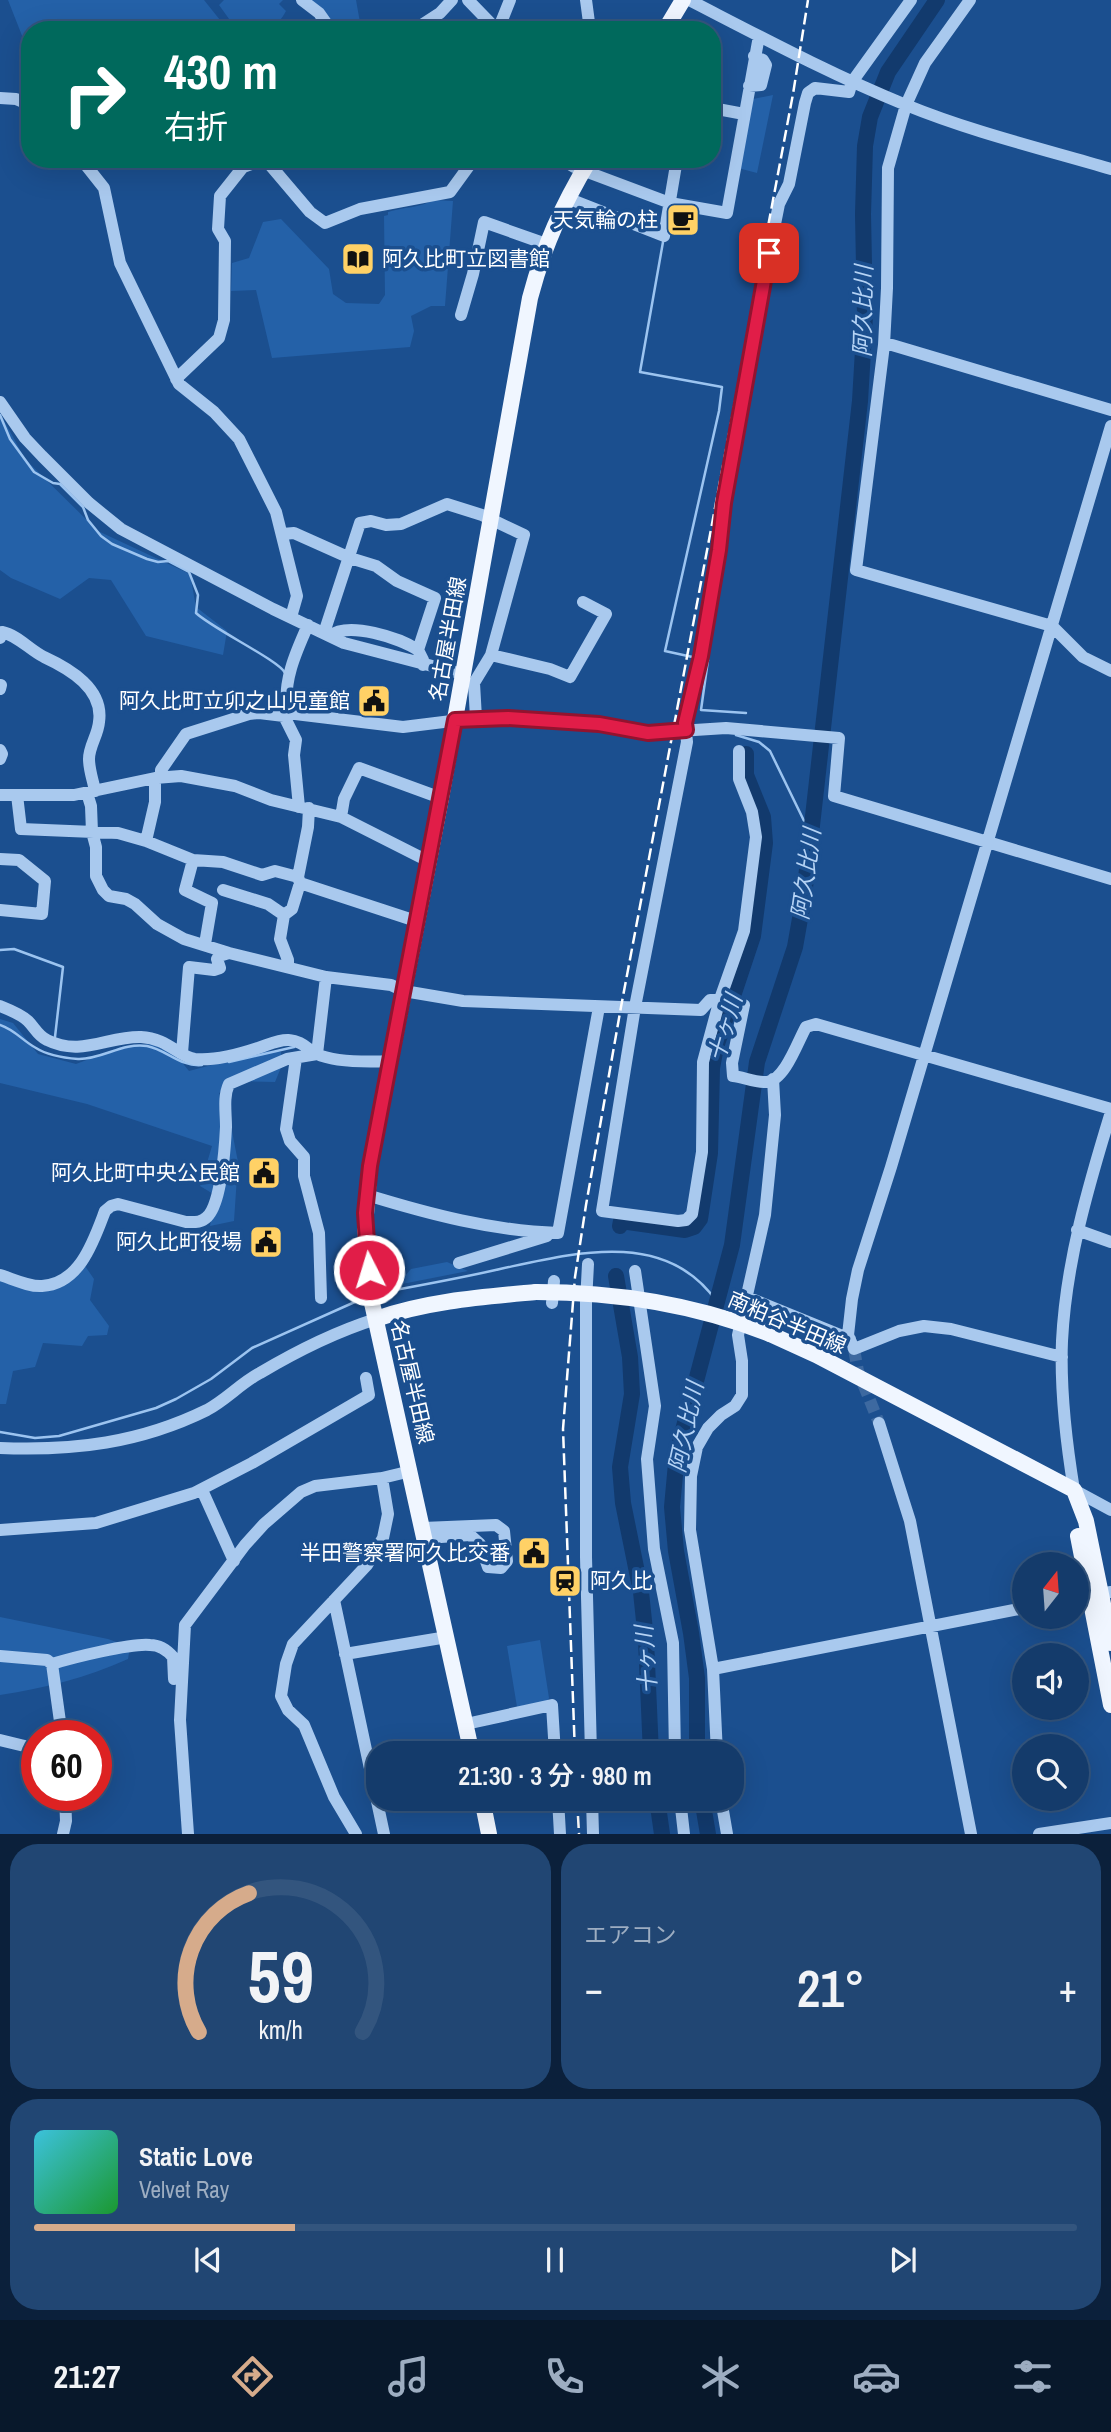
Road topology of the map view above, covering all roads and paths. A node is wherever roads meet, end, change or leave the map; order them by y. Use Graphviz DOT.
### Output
graph roads {
  1 [pos="302,0"];
  2 [pos="452,0"];
  3 [pos="468,0"];
  4 [pos="510,0"];
  5 [pos="683,0"];
  6 [pos="689,0"];
  7 [pos="911,0"];
  8 [pos="970,0"];
  9 [pos="585,1"];
  10 [pos="325,21"];
  11 [pos="428,21"];
  12 [pos="488,21"];
  13 [pos="502,21"];
  14 [pos="588,21"];
  15 [pos="670,21"];
  16 [pos="759,36"];
  17 [pos="852,82"];
  18 [pos="0,98"];
  19 [pos="21,101"];
  20 [pos="902,103"];
  21 [pos="721,110"];
  22 [pos="744,114"];
  23 [pos="88,168"];
  24 [pos="242,168"];
  25 [pos="273,168"];
  26 [pos="467,168"];
  27 [pos="585,168"];
  28 [pos="596,168"];
  29 [pos="676,168"];
  30 [pos="1111,169"];
  31 [pos="567,198"];
  32 [pos="670,203"];
  33 [pos="546,244"];
  34 [pos="461,315"];
  35 [pos="884,345"];
  36 [pos="176,379"];
  37 [pos="0,402"];
  38 [pos="1111,410"];
  39 [pos="1111,426"];
  40 [pos="490,518"];
  41 [pos="283,534"];
  42 [pos="350,558"];
  43 [pos="583,602"];
  44 [pos="291,617"];
  45 [pos="308,625"];
  46 [pos="1052,626"];
  47 [pos="327,635"];
  48 [pos="0,638"];
  49 [pos="418,650"];
  50 [pos="491,655"];
  51 [pos="423,665"];
  52 [pos="1111,671"];
  53 [pos="463,674"];
  54 [pos="286,715"];
  55 [pos="476,718"];
  56 [pos="455,720"];
  57 [pos="686,730"];
  58 [pos="0,750"];
  59 [pos="738,751"];
  60 [pos="0,759"];
  61 [pos="158,777"];
  62 [pos="91,792"];
  63 [pos="0,795"];
  64 [pos="17,795"];
  65 [pos="441,798"];
  66 [pos="304,808"];
  67 [pos="341,817"];
  68 [pos="92,832"];
  69 [pos="146,841"];
  70 [pos="987,841"];
  71 [pos="0,859"];
  72 [pos="192,860"];
  73 [pos="428,861"];
  74 [pos="1111,879"];
  75 [pos="299,881"];
  76 [pos="223,890"];
  77 [pos="0,910"];
  78 [pos="284,915"];
  79 [pos="416,921"];
  80 [pos="205,944"];
  81 [pos="229,953"];
  82 [pos="288,966"];
  83 [pos="326,977"];
  84 [pos="404,991"];
  85 [pos="727,1000"];
  86 [pos="0,1006"];
  87 [pos="599,1007"];
  88 [pos="635,1007"];
  89 [pos="182,1053"];
  90 [pos="317,1054"];
  91 [pos="924,1056"];
  92 [pos="296,1058"];
  93 [pos="392,1061"];
  94 [pos="770,1080"];
  95 [pos="1111,1110"];
  96 [pos="367,1195"];
  97 [pos="1077,1230"];
  98 [pos="558,1233"];
  99 [pos="1111,1242"];
  100 [pos="459,1263"];
  101 [pos="589,1264"];
  102 [pos="635,1271"];
  103 [pos="0,1275"];
  104 [pos="554,1281"];
  105 [pos="747,1297"];
  106 [pos="321,1298"];
  107 [pos="552,1303"];
  108 [pos="376,1319"];
  109 [pos="850,1339"];
  110 [pos="1062,1357"];
  111 [pos="366,1378"];
  112 [pos="879,1423"];
  113 [pos="0,1448"];
  114 [pos="411,1471"];
  115 [pos="382,1478"];
  116 [pos="202,1490"];
  117 [pos="1074,1490"];
  118 [pos="1111,1510"];
  119 [pos="486,1525"];
  120 [pos="0,1530"];
  121 [pos="424,1533"];
  122 [pos="480,1544"];
  123 [pos="234,1561"];
  124 [pos="1095,1594"];
  125 [pos="334,1600"];
  126 [pos="1012,1610"];
  127 [pos="931,1627"];
  128 [pos="447,1637"];
  129 [pos="1111,1643"];
  130 [pos="345,1654"];
  131 [pos="0,1656"];
  132 [pos="52,1664"];
  133 [pos="713,1669"];
  134 [pos="180,1699"];
  135 [pos="1111,1706"];
  136 [pos="60,1720"];
  137 [pos="466,1724"];
  138 [pos="0,1740"];
  139 [pos="469,1741"];
  140 [pos="554,1741"];
  141 [pos="592,1741"];
  142 [pos="675,1741"];
  143 [pos="716,1741"];
  144 [pos="21,1745"];
  145 [pos="66,1811"];
  146 [pos="484,1811"];
  147 [pos="559,1811"];
  148 [pos="592,1811"];
  149 [pos="681,1811"];
  150 [pos="723,1811"];
  151 [pos="1111,1823"];
  152 [pos="63,1833"];
  153 [pos="188,1833"];
  154 [pos="356,1833"];
  155 [pos="384,1833"];
  156 [pos="489,1833"];
  157 [pos="560,1833"];
  158 [pos="593,1833"];
  159 [pos="684,1833"];
  160 [pos="727,1833"];
  161 [pos="971,1833"];
  162 [pos="1039,1833"];
  1 -- 10 [label="street"];
  2 -- 11 [label="street"];
  3 -- 12 [label="street"];
  4 -- 13 [label="street"];
  5 -- 15 [label="main road"];
  6 -- 16 [label="street"];
  7 -- 17 [label="street"];
  8 -- 20 [label="street"];
  9 -- 14 [label="street"];
  16 -- 17 [label="street"];
  16 -- 22 [label="street"];
  17 -- 20 [label="street"];
  17 -- 57 [label="street"];
  18 -- 19 [label="street"];
  20 -- 30 [label="street"];
  20 -- 35 [label="street"];
  21 -- 22 [label="street"];
  22 -- 32 [label="street"];
  23 -- 36 [label="street"];
  24 -- 36 [label="street"];
  25 -- 26 [label="street"];
  27 -- 31 [label="main road, 名古屋半田線"];
  28 -- 32 [label="street"];
  29 -- 32 [label="street"];
  31 -- 32 [label="street"];
  31 -- 33 [label="main road, 名古屋半田線"];
  33 -- 34 [label="street"];
  33 -- 40 [label="main road, 名古屋半田線"];
  35 -- 38 [label="street"];
  35 -- 46 [label="street"];
  36 -- 41 [label="street"];
  37 -- 44 [label="street"];
  39 -- 46 [label="street"];
  40 -- 42 [label="street"];
  40 -- 50 [label="street"];
  40 -- 53 [label="main road, 名古屋半田線"];
  41 -- 42 [label="street"];
  41 -- 44 [label="street"];
  42 -- 47 [label="street"];
  42 -- 49 [label="street"];
  43 -- 50 [label="street"];
  44 -- 45 [label="street"];
  45 -- 47 [label="street"];
  45 -- 54 [label="street"];
  46 -- 52 [label="street"];
  46 -- 70 [label="street"];
  47 -- 49 [label="street"];
  47 -- 51 [label="street"];
  48 -- 62 [label="street"];
  49 -- 51 [label="street"];
  50 -- 55 [label="street"];
  51 -- 53 [label="street"];
  53 -- 56 [label="main road, 名古屋半田線"];
  54 -- 56 [label="street"];
  54 -- 61 [label="street"];
  54 -- 66 [label="street"];
  55 -- 56 [label="street"];
  55 -- 57 [label="street"];
  56 -- 65 [label="main road, 名古屋半田線"];
  57 -- 70 [label="street"];
  57 -- 88 [label="street"];
  58 -- 60 [label="street"];
  59 -- 85 [label="street"];
  61 -- 62 [label="street"];
  61 -- 66 [label="street"];
  61 -- 69 [label="street"];
  62 -- 64 [label="street"];
  62 -- 68 [label="street"];
  63 -- 64 [label="street"];
  64 -- 68 [label="street"];
  65 -- 67 [label="street"];
  65 -- 73 [label="main road, 名古屋半田線"];
  66 -- 67 [label="street"];
  66 -- 75 [label="street"];
  67 -- 73 [label="street"];
  68 -- 69 [label="street"];
  68 -- 80 [label="street"];
  69 -- 72 [label="street"];
  70 -- 74 [label="street"];
  70 -- 91 [label="street"];
  71 -- 77 [label="street"];
  72 -- 75 [label="street"];
  72 -- 80 [label="street"];
  73 -- 79 [label="main road, 名古屋半田線"];
  75 -- 78 [label="street"];
  75 -- 79 [label="street"];
  76 -- 78 [label="street"];
  78 -- 82 [label="street"];
  79 -- 84 [label="main road, 名古屋半田線"];
  80 -- 81 [label="street"];
  81 -- 82 [label="street"];
  81 -- 89 [label="street"];
  82 -- 83 [label="street"];
  83 -- 84 [label="street"];
  83 -- 90 [label="street"];
  84 -- 87 [label="street"];
  84 -- 93 [label="main road, 名古屋半田線"];
  85 -- 88 [label="street"];
  85 -- 88 [label="street"];
  85 -- 94 [label="street"];
  86 -- 89 [label="street"];
  87 -- 88 [label="street"];
  87 -- 98 [label="street"];
  89 -- 90 [label="street"];
  90 -- 92 [label="street"];
  90 -- 93 [label="street"];
  91 -- 94 [label="street"];
  91 -- 95 [label="street"];
  91 -- 109 [label="street"];
  92 -- 103 [label="street"];
  92 -- 106 [label="street"];
  93 -- 96 [label="main road, 名古屋半田線"];
  94 -- 105 [label="street"];
  95 -- 97 [label="street"];
  96 -- 98 [label="street"];
  96 -- 108 [label="main road, 名古屋半田線"];
  97 -- 99 [label="street"];
  97 -- 110 [label="street"];
  98 -- 100 [label="street"];
  101 -- 141 [label="street"];
  102 -- 142 [label="street"];
  104 -- 107 [label="street"];
  105 -- 109 [label="street"];
  105 -- 133 [label="street"];
  108 -- 113 [label="street"];
  108 -- 114 [label="main road, 名古屋半田線"];
  108 -- 117 [label="main road, 南粕谷半田線, bridge"];
  109 -- 110 [label="street"];
  110 -- 117 [label="street"];
  111 -- 116 [label="street"];
  112 -- 127 [label="street"];
  114 -- 115 [label="street"];
  114 -- 121 [label="main road, 名古屋半田線"];
  115 -- 123 [label="street"];
  115 -- 125 [label="street"];
  116 -- 120 [label="street"];
  116 -- 123 [label="street"];
  117 -- 118 [label="street"];
  117 -- 124 [label="main road"];
  119 -- 121 [label="street"];
  119 -- 122 [label="street"];
  119 -- 122 [label="street"];
  121 -- 122 [label="street"];
  121 -- 128 [label="main road, 名古屋半田線"];
  123 -- 134 [label="street"];
  124 -- 129 [label="main road"];
  124 -- 135 [label="main road"];
  125 -- 130 [label="street"];
  125 -- 154 [label="street"];
  126 -- 127 [label="street"];
  127 -- 133 [label="street"];
  127 -- 161 [label="street"];
  128 -- 130 [label="street"];
  128 -- 137 [label="main road, 名古屋半田線"];
  130 -- 155 [label="street"];
  131 -- 132 [label="street"];
  132 -- 134 [label="street"];
  132 -- 136 [label="street"];
  133 -- 143 [label="street"];
  134 -- 153 [label="street"];
  137 -- 139 [label="main road, 名古屋半田線"];
  137 -- 140 [label="street"];
  138 -- 144 [label="street"];
  145 -- 152 [label="street"];
  146 -- 156 [label="main road"];
  147 -- 157 [label="street"];
  148 -- 158 [label="street"];
  149 -- 159 [label="street"];
  150 -- 160 [label="street"];
  151 -- 162 [label="street"];
}
